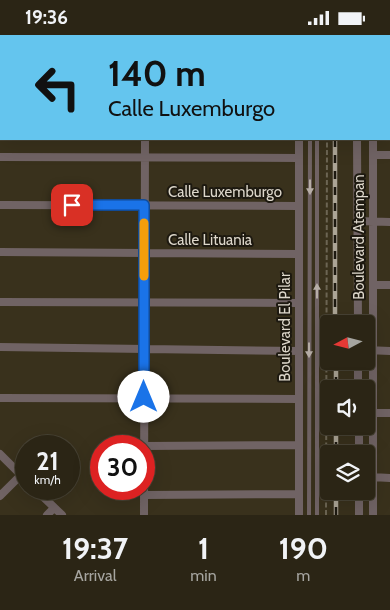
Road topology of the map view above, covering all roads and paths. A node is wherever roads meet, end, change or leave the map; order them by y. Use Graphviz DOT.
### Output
graph roads {
  1 [pos="145,140"];
  2 [pos="299,140"];
  3 [pos="310,140"];
  4 [pos="317,140"];
  5 [pos="327,140"];
  6 [pos="357,140"];
  7 [pos="373,140"];
  8 [pos="373,155"];
  9 [pos="390,155"];
  10 [pos="0,157"];
  11 [pos="145,157"];
  12 [pos="299,157"];
  13 [pos="0,205"];
  14 [pos="144,205"];
  15 [pos="299,206"];
  16 [pos="358,221"];
  17 [pos="372,221"];
  18 [pos="390,222"];
  19 [pos="0,252"];
  20 [pos="144,253"];
  21 [pos="299,254"];
  22 [pos="373,285"];
  23 [pos="390,285"];
  24 [pos="0,302"];
  25 [pos="144,302"];
  26 [pos="299,303"];
  27 [pos="358,315"];
  28 [pos="371,315"];
  29 [pos="0,347"];
  30 [pos="144,349"];
  31 [pos="299,351"];
  32 [pos="375,351"];
  33 [pos="390,351"];
  34 [pos="144,397"];
  35 [pos="0,398"];
  36 [pos="299,399"];
  37 [pos="375,413"];
  38 [pos="390,413"];
  39 [pos="144,435"];
  40 [pos="299,445"];
  41 [pos="155,446"];
  42 [pos="0,454"];
  43 [pos="15,468"];
  44 [pos="375,477"];
  45 [pos="390,478"];
  46 [pos="15,484"];
  47 [pos="299,494"];
  48 [pos="155,495"];
  49 [pos="0,496"];
  50 [pos="46,500"];
  51 [pos="144,500"];
  52 [pos="359,500"];
  53 [pos="373,500"];
  54 [pos="54,508"];
  55 [pos="47,515"];
  56 [pos="62,515"];
  57 [pos="144,515"];
  58 [pos="299,515"];
  59 [pos="309,515"];
  60 [pos="317,515"];
  61 [pos="326,515"];
  62 [pos="359,515"];
  63 [pos="373,515"];
  1 -- 11 [label="street"];
  2 -- 12 [label="street, Boulevard El Pilar"];
  3 -- 59 [label="lane, one-way"];
  60 -- 4 [label="lane, one-way"];
  5 -- 61 [label="path"];
  6 -- 16 [label="street, Boulevard Atempan"];
  7 -- 8 [label="street, Boulevard Atempan"];
  8 -- 9 [label="street"];
  8 -- 17 [label="street, Boulevard Atempan"];
  10 -- 11 [label="street"];
  11 -- 12 [label="street"];
  11 -- 14 [label="street"];
  12 -- 15 [label="street, Boulevard El Pilar"];
  13 -- 14 [label="street, Calle Luxemburgo"];
  14 -- 15 [label="street, Calle Luxemburgo"];
  14 -- 20 [label="street"];
  15 -- 21 [label="street, Boulevard El Pilar"];
  16 -- 17 [label="street"];
  16 -- 27 [label="street, Boulevard Atempan"];
  17 -- 18 [label="street"];
  17 -- 22 [label="street, Boulevard Atempan"];
  19 -- 20 [label="street, Calle Lituania"];
  20 -- 21 [label="street, Calle Lituania"];
  20 -- 25 [label="street"];
  21 -- 26 [label="street, Boulevard El Pilar"];
  22 -- 23 [label="street"];
  22 -- 28 [label="street, Boulevard Atempan"];
  24 -- 25 [label="street"];
  25 -- 26 [label="street"];
  25 -- 30 [label="street"];
  26 -- 31 [label="street, Boulevard El Pilar"];
  29 -- 30 [label="street"];
  30 -- 31 [label="street"];
  30 -- 34 [label="street"];
  31 -- 36 [label="street, Boulevard El Pilar"];
  32 -- 33 [label="street"];
  34 -- 35 [label="street"];
  34 -- 36 [label="street"];
  34 -- 39 [label="street"];
  36 -- 40 [label="street, Boulevard El Pilar"];
  37 -- 38 [label="street"];
  40 -- 41 [label="street"];
  40 -- 47 [label="street, Boulevard El Pilar"];
  42 -- 43 [label="street"];
  44 -- 45 [label="street"];
  46 -- 49 [label="street"];
  47 -- 48 [label="street"];
  47 -- 58 [label="street, Boulevard El Pilar"];
  50 -- 54 [label="street"];
  51 -- 57 [label="street"];
  52 -- 62 [label="street"];
  53 -- 63 [label="street, Boulevard Atempan"];
  54 -- 55 [label="street"];
  54 -- 56 [label="street"];
}
